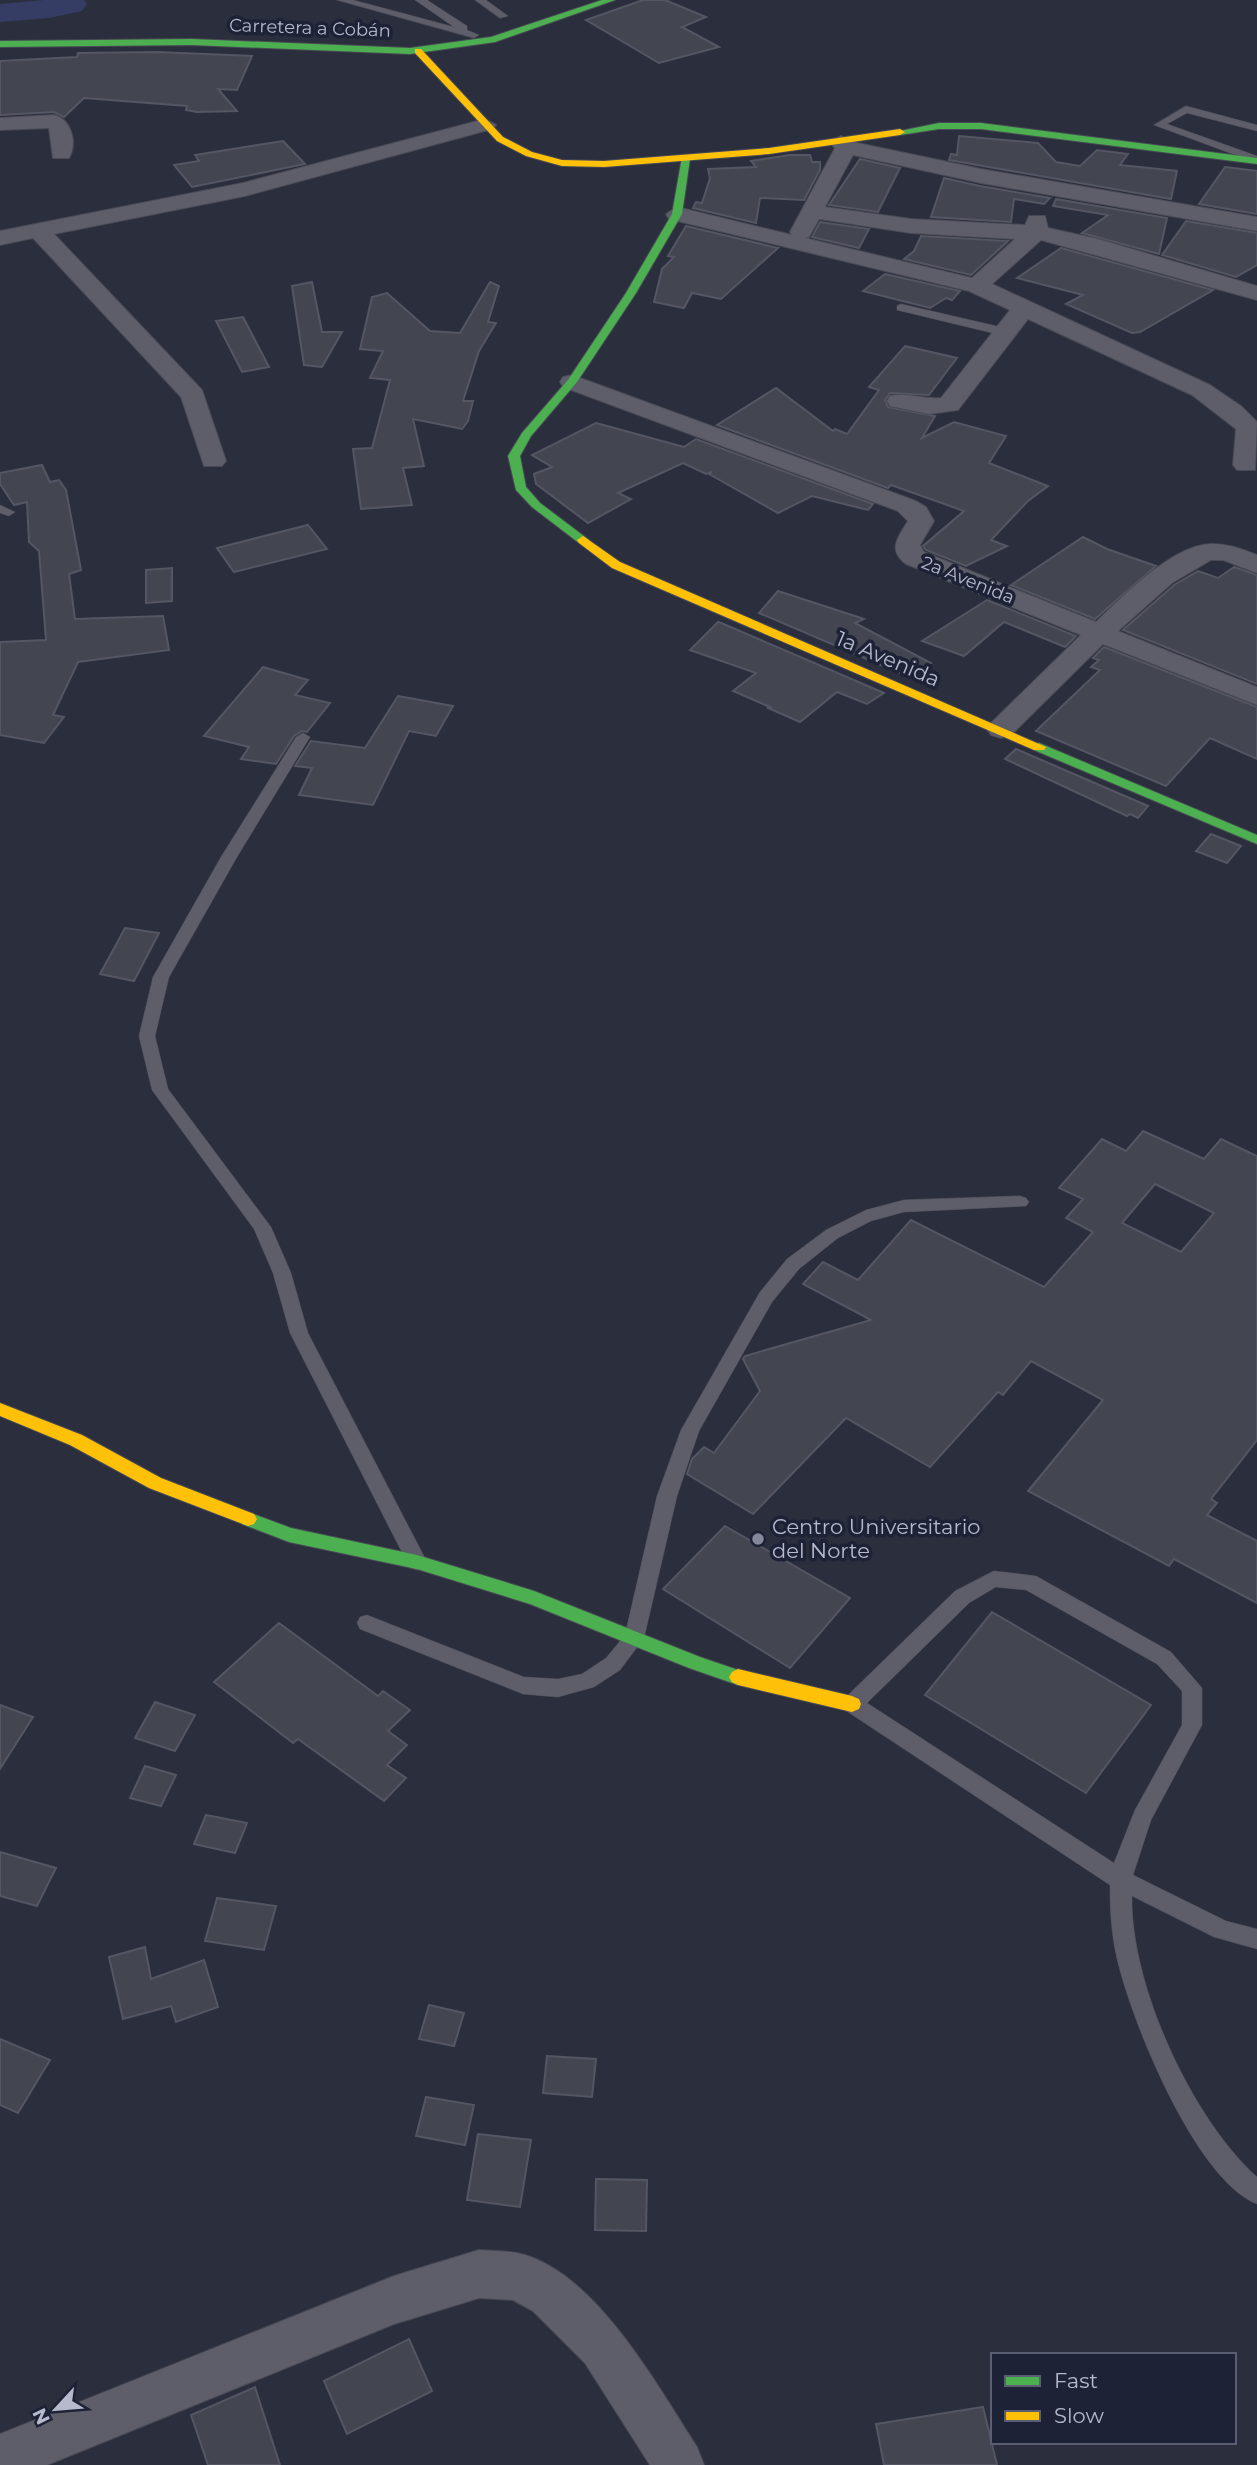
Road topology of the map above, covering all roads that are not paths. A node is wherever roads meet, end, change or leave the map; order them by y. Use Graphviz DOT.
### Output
graph roads {
  1 [pos="342,0"];
  2 [pos="420,0"];
  3 [pos="480,0"];
  4 [pos="611,0"];
  5 [pos="503,16"];
  6 [pos="479,38"];
  7 [pos="0,44"];
  8 [pos="418,51"];
  9 [pos="0,124"];
  10 [pos="485,125"];
  11 [pos="1257,128"];
  12 [pos="843,144"];
  13 [pos="61,153"];
  14 [pos="685,159"];
  15 [pos="1257,160"];
  16 [pos="1043,185"];
  17 [pos="813,212"];
  18 [pos="677,214"];
  19 [pos="1257,224"];
  20 [pos="40,232"];
  21 [pos="1035,232"];
  22 [pos="0,238"];
  23 [pos="796,241"];
  24 [pos="976,286"];
  25 [pos="1257,293"];
  26 [pos="1025,307"];
  27 [pos="901,308"];
  28 [pos="1005,332"];
  29 [pos="572,382"];
  30 [pos="899,401"];
  31 [pos="213,461"];
  32 [pos="1247,465"];
  33 [pos="1257,565"];
  34 [pos="1100,634"];
  35 [pos="1257,697"];
  36 [pos="1001,729"];
  37 [pos="303,737"];
  38 [pos="1257,840"];
  39 [pos="1020,1202"];
  40 [pos="0,1409"];
  41 [pos="417,1562"];
  42 [pos="367,1623"];
  43 [pos="634,1638"];
  44 [pos="852,1704"];
  45 [pos="1121,1880"];
  46 [pos="1257,1939"];
  47 [pos="1257,2193"];
  48 [pos="0,2459"];
  49 [pos="679,2465"];
  1 -- 6 [label="lane"];
  2 -- 6 [label="lane"];
  3 -- 5 [label="lane"];
  4 -- 6 [label="street, Carretera a Cobán"];
  6 -- 8 [label="street, Carretera a Cobán"];
  7 -- 8 [label="street, Carretera a Cobán"];
  8 -- 10 [label="street"];
  9 -- 13 [label="street"];
  10 -- 14 [label="street"];
  10 -- 20 [label="street"];
  11 -- 15 [label="lane"];
  12 -- 14 [label="street"];
  12 -- 15 [label="street"];
  12 -- 16 [label="street"];
  12 -- 17 [label="street"];
  14 -- 18 [label="street"];
  16 -- 19 [label="street"];
  16 -- 21 [label="street"];
  17 -- 21 [label="street"];
  17 -- 23 [label="street"];
  18 -- 23 [label="street"];
  18 -- 29 [label="street"];
  20 -- 22 [label="street"];
  20 -- 31 [label="street"];
  21 -- 24 [label="street"];
  21 -- 25 [label="street"];
  23 -- 24 [label="street"];
  24 -- 26 [label="street"];
  26 -- 28 [label="street"];
  26 -- 32 [label="street"];
  27 -- 28 [label="lane"];
  28 -- 30 [label="street"];
  29 -- 34 [label="street, 2a Avenida"];
  29 -- 36 [label="street, 1a Avenida"];
  33 -- 34 [label="street"];
  34 -- 35 [label="street, 2a Avenida"];
  34 -- 36 [label="street"];
  36 -- 38 [label="street, 1a Avenida"];
  37 -- 41 [label="lane"];
  39 -- 43 [label="lane"];
  40 -- 41 [label="street"];
  41 -- 43 [label="street"];
  42 -- 43 [label="lane"];
  43 -- 44 [label="street"];
  44 -- 45 [label="lane"];
  44 -- 45 [label="lane"];
  45 -- 46 [label="lane"];
  45 -- 47 [label="lane"];
  48 -- 49 [label="street"];
}
